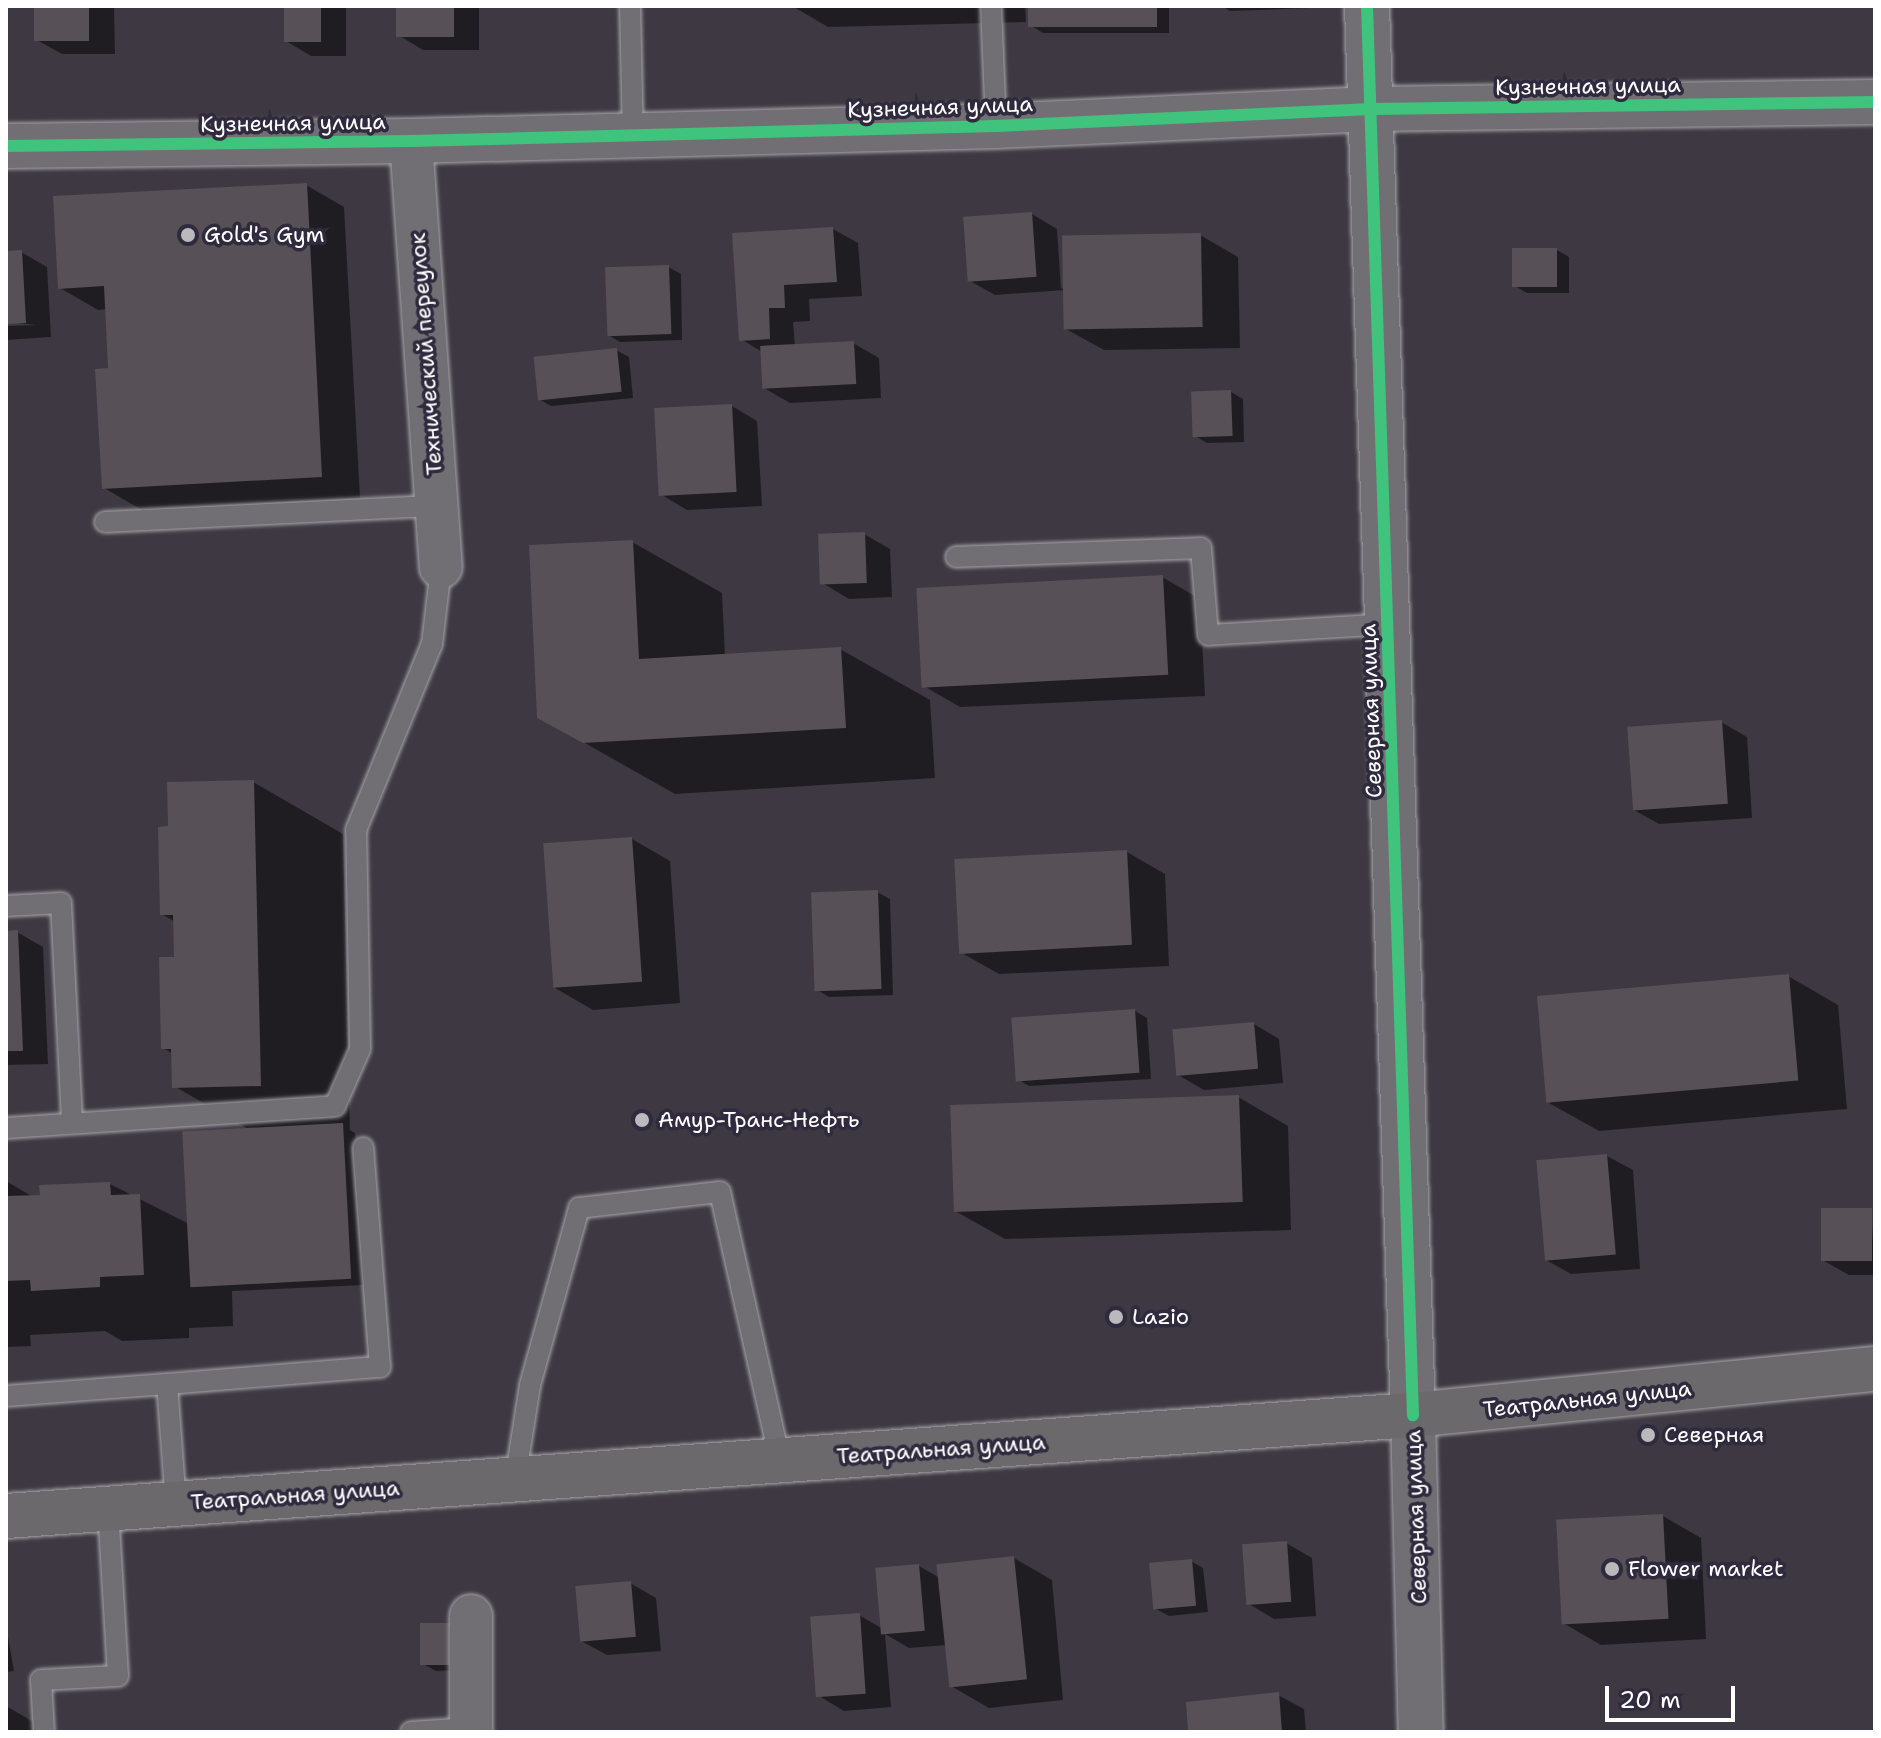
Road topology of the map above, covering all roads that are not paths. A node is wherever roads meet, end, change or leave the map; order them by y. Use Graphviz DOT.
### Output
graph roads {
  1 [pos="630,6"];
  2 [pos="991,6"];
  3 [pos="1367,6"];
  4 [pos="1875,102"];
  5 [pos="1373,109"];
  6 [pos="996,126"];
  7 [pos="633,136"];
  8 [pos="411,141"];
  9 [pos="6,146"];
  10 [pos="436,506"];
  11 [pos="105,522"];
  12 [pos="956,557"];
  13 [pos="441,567"];
  14 [pos="1388,624"];
  15 [pos="6,906"];
  16 [pos="72,1121"];
  17 [pos="6,1128"];
  18 [pos="363,1148"];
  19 [pos="1875,1369"];
  20 [pos="167,1384"];
  21 [pos="6,1396"];
  22 [pos="1413,1415"];
  23 [pos="780,1460"];
  24 [pos="515,1480"];
  25 [pos="176,1504"];
  26 [pos="108,1510"];
  27 [pos="6,1516"];
  28 [pos="471,1616"];
  29 [pos="471,1730"];
  30 [pos="44,1732"];
  31 [pos="411,1732"];
  32 [pos="1421,1732"];
  1 -- 7 [label="lane"];
  2 -- 6 [label="lane"];
  3 -- 5 [label="street, Северная улица"];
  4 -- 5 [label="street, Кузнечная улица"];
  5 -- 6 [label="street, Кузнечная улица"];
  5 -- 14 [label="street, Северная улица"];
  6 -- 7 [label="street, Кузнечная улица"];
  7 -- 8 [label="street, Кузнечная улица"];
  8 -- 9 [label="street, Кузнечная улица"];
  8 -- 10 [label="street, Технический переулок"];
  10 -- 11 [label="lane"];
  10 -- 13 [label="street, Технический переулок"];
  12 -- 14 [label="lane"];
  13 -- 16 [label="lane"];
  14 -- 22 [label="street, Северная улица"];
  15 -- 16 [label="lane"];
  16 -- 17 [label="lane"];
  18 -- 20 [label="lane"];
  19 -- 22 [label="main road, Театральная улица"];
  20 -- 21 [label="lane"];
  20 -- 25 [label="lane"];
  22 -- 23 [label="main road, Театральная улица"];
  22 -- 32 [label="street, Северная улица"];
  23 -- 24 [label="main road, Театральная улица"];
  23 -- 24 [label="lane"];
  24 -- 25 [label="main road, Театральная улица"];
  25 -- 26 [label="main road, Театральная улица"];
  26 -- 27 [label="main road, Театральная улица"];
  26 -- 30 [label="lane"];
  28 -- 29 [label="street"];
  29 -- 31 [label="lane"];
}
